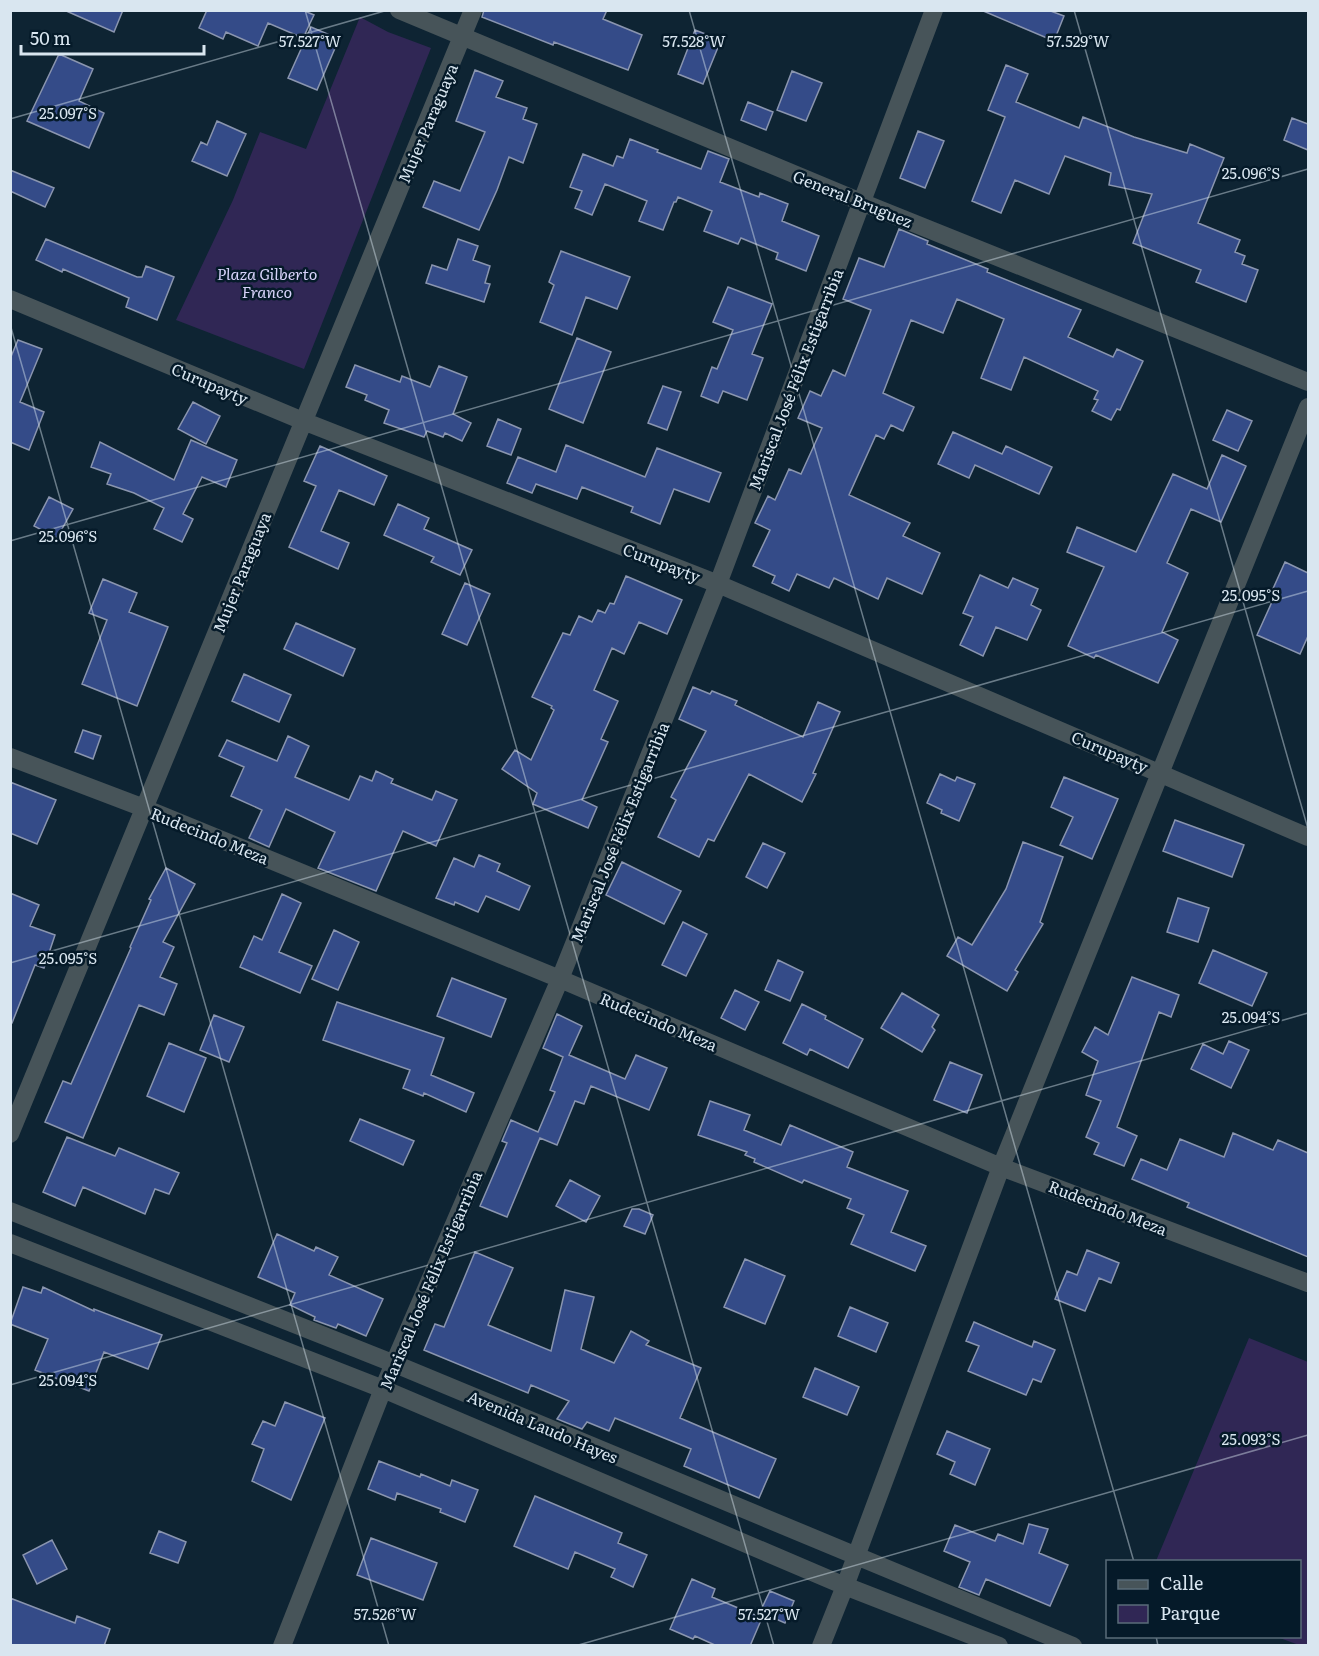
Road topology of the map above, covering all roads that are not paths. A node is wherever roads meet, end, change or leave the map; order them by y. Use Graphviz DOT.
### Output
graph roads {
  1 [pos="399,10"];
  2 [pos="473,10"];
  3 [pos="934,10"];
  4 [pos="463,36"];
  5 [pos="861,202"];
  6 [pos="10,300"];
  7 [pos="1308,382"];
  8 [pos="1308,407"];
  9 [pos="303,421"];
  10 [pos="718,585"];
  11 [pos="10,757"];
  12 [pos="1161,772"];
  13 [pos="144,808"];
  14 [pos="1308,837"];
  15 [pos="560,979"];
  16 [pos="10,1134"];
  17 [pos="1001,1167"];
  18 [pos="10,1211"];
  19 [pos="10,1243"];
  20 [pos="1308,1283"];
  21 [pos="395,1364"];
  22 [pos="382,1389"];
  23 [pos="855,1556"];
  24 [pos="845,1586"];
  25 [pos="282,1646"];
  26 [pos="821,1646"];
  27 [pos="999,1646"];
  28 [pos="1073,1646"];
  1 -- 4 [label="street, General Bruguez"];
  2 -- 4 [label="street, Mujer Paraguaya"];
  3 -- 5 [label="street, Mariscal José Félix Estigarribia"];
  4 -- 5 [label="street, General Bruguez"];
  4 -- 9 [label="street, Mujer Paraguaya"];
  5 -- 7 [label="street, General Bruguez"];
  5 -- 10 [label="street, Mariscal José Félix Estigarribia"];
  6 -- 9 [label="street, Curupayty"];
  8 -- 12 [label="street"];
  9 -- 10 [label="street, Curupayty"];
  9 -- 13 [label="street, Mujer Paraguaya"];
  10 -- 12 [label="street, Curupayty"];
  10 -- 15 [label="street, Mariscal José Félix Estigarribia"];
  11 -- 13 [label="street, Rudecindo Meza"];
  12 -- 14 [label="street, Curupayty"];
  12 -- 17 [label="street"];
  13 -- 15 [label="street, Rudecindo Meza"];
  13 -- 16 [label="street, Mujer Paraguaya"];
  15 -- 17 [label="street, Rudecindo Meza"];
  15 -- 21 [label="street, Mariscal José Félix Estigarribia"];
  17 -- 20 [label="street, Rudecindo Meza"];
  17 -- 23 [label="street"];
  18 -- 21 [label="street, Avenida Laudo Hayes"];
  19 -- 22 [label="street, Avenida Laudo Hayes"];
  21 -- 22 [label="street, Mariscal José Félix Estigarribia"];
  21 -- 23 [label="street, Avenida Laudo Hayes"];
  22 -- 24 [label="street, Avenida Laudo Hayes"];
  22 -- 25 [label="street, Mariscal José Félix Estigarribia"];
  23 -- 24 [label="street"];
  23 -- 28 [label="street, Avenida Laudo Hayes"];
  24 -- 26 [label="street"];
  24 -- 27 [label="street, Avenida Laudo Hayes"];
}
